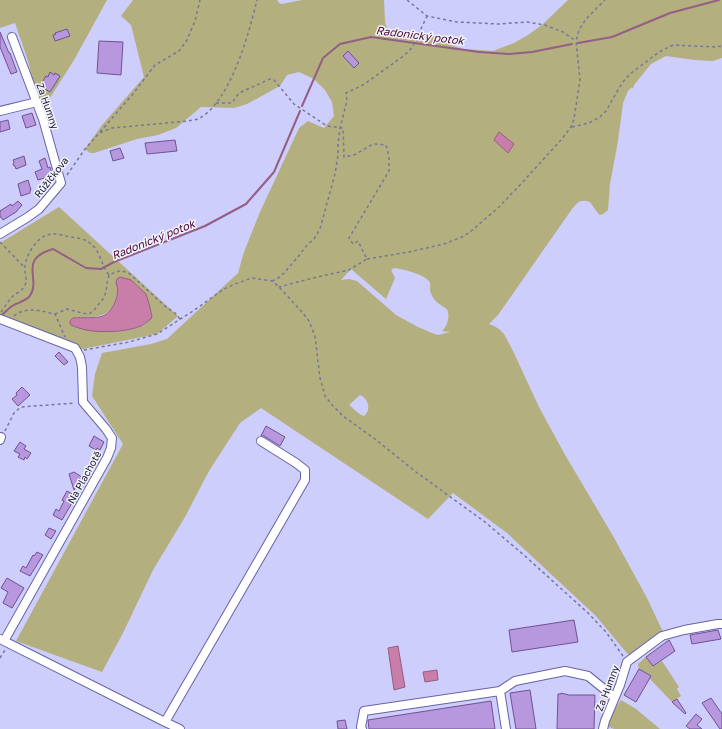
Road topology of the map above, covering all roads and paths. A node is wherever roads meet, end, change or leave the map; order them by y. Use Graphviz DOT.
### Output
graph roads {
  1 [pos="200,0"];
  2 [pos="257,0"];
  3 [pos="407,0"];
  4 [pos="605,0"];
  5 [pos="427,16"];
  6 [pos="12,37"];
  7 [pos="576,41"];
  8 [pos="722,46"];
  9 [pos="37,102"];
  10 [pos="216,103"];
  11 [pos="0,111"];
  12 [pos="571,127"];
  13 [pos="340,128"];
  14 [pos="99,133"];
  15 [pos="61,183"];
  16 [pos="0,234"];
  17 [pos="0,241"];
  18 [pos="367,259"];
  19 [pos="25,268"];
  20 [pos="110,275"];
  21 [pos="272,281"];
  22 [pos="279,287"];
  23 [pos="55,314"];
  24 [pos="2,319"];
  25 [pos="180,319"];
  26 [pos="66,337"];
  27 [pos="75,348"];
  28 [pos="83,402"];
  29 [pos="1,439"];
  30 [pos="261,441"];
  31 [pos="722,624"];
  32 [pos="2,640"];
  33 [pos="627,662"];
  34 [pos="500,691"];
  35 [pos="614,697"];
  36 [pos="165,722"];
  37 [pos="180,729"];
  38 [pos="362,729"];
  39 [pos="506,729"];
  40 [pos="603,729"];
  1 -- 14 [label="path"];
  2 -- 10 [label="path, Růžičkova"];
  3 -- 5 [label="path"];
  4 -- 7 [label="path"];
  5 -- 7 [label="path"];
  5 -- 13 [label="path"];
  6 -- 9 [label="street, Za Humny"];
  7 -- 12 [label="path"];
  8 -- 12 [label="path"];
  9 -- 11 [label="street"];
  9 -- 15 [label="street, Za Humny"];
  10 -- 13 [label="path"];
  10 -- 14 [label="path, Růžičkova"];
  12 -- 18 [label="path"];
  13 -- 18 [label="path"];
  13 -- 21 [label="path"];
  14 -- 15 [label="path, Růžičkova"];
  15 -- 16 [label="street, Růžičkova"];
  17 -- 19 [label="path"];
  18 -- 22 [label="path"];
  19 -- 20 [label="path"];
  19 -- 24 [label="path"];
  20 -- 23 [label="path"];
  20 -- 25 [label="path"];
  21 -- 22 [label="path"];
  21 -- 25 [label="path"];
  22 -- 33 [label="path"];
  23 -- 24 [label="path"];
  23 -- 26 [label="path"];
  24 -- 27 [label="street"];
  25 -- 27 [label="path"];
  27 -- 28 [label="street"];
  28 -- 29 [label="path"];
  28 -- 32 [label="street, Na Plachotě"];
  30 -- 36 [label="street"];
  31 -- 33 [label="street, Za Humny"];
  32 -- 36 [label="street"];
  33 -- 35 [label="street, Za Humny"];
  34 -- 35 [label="street"];
  34 -- 38 [label="street"];
  34 -- 39 [label="street"];
  35 -- 40 [label="street, Za Humny"];
  36 -- 37 [label="street"];
}
